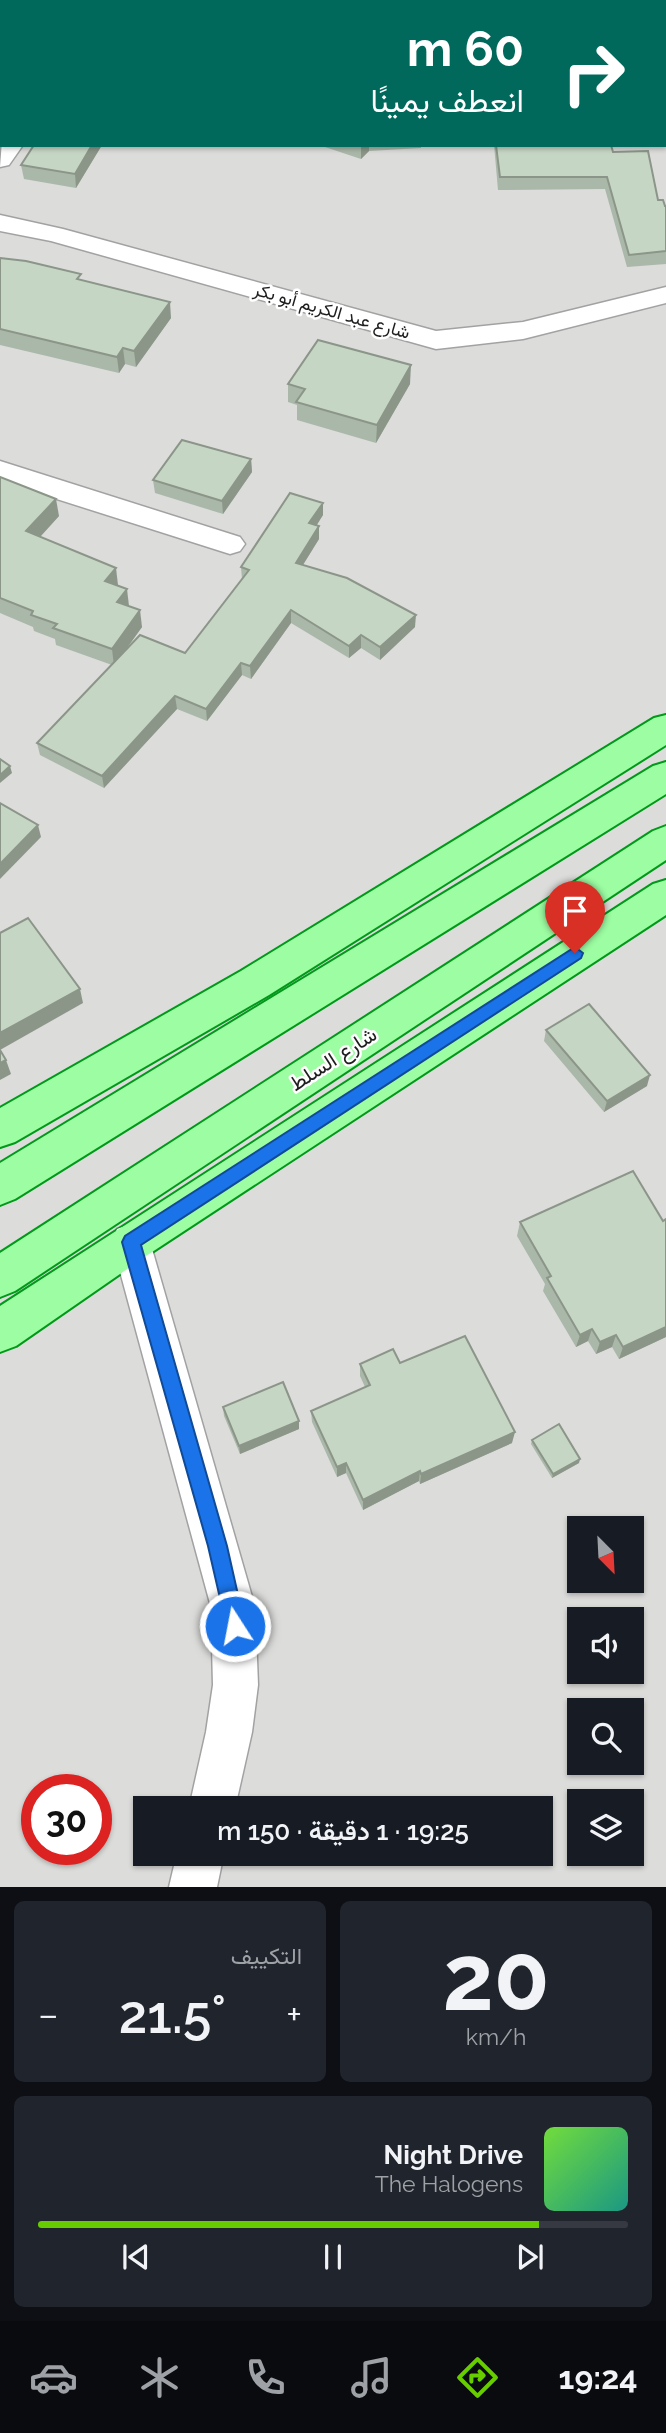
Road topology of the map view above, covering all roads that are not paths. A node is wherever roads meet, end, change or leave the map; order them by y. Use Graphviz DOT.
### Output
graph roads {
  1 [pos="0,223"];
  2 [pos="666,295"];
  3 [pos="0,471"];
  4 [pos="230,544"];
  5 [pos="666,728"];
  6 [pos="666,776"];
  7 [pos="666,841"];
  8 [pos="666,895"];
  9 [pos="0,1129"];
  10 [pos="0,1186"];
  11 [pos="131,1242"];
  12 [pos="0,1277"];
  13 [pos="0,1331"];
  14 [pos="215,1796"];
  15 [pos="198,1866"];
  16 [pos="193,1887"];
  1 -- 2 [label="street, شارع عبد الكريم أبو بكر"];
  3 -- 4 [label="street"];
  5 -- 9 [label="main road"];
  6 -- 10 [label="main road"];
  7 -- 12 [label="main road, شارع السلط"];
  8 -- 11 [label="main road"];
  11 -- 13 [label="main road"];
  11 -- 14 [label="street"];
  15 -- 16 [label="street"];
}
